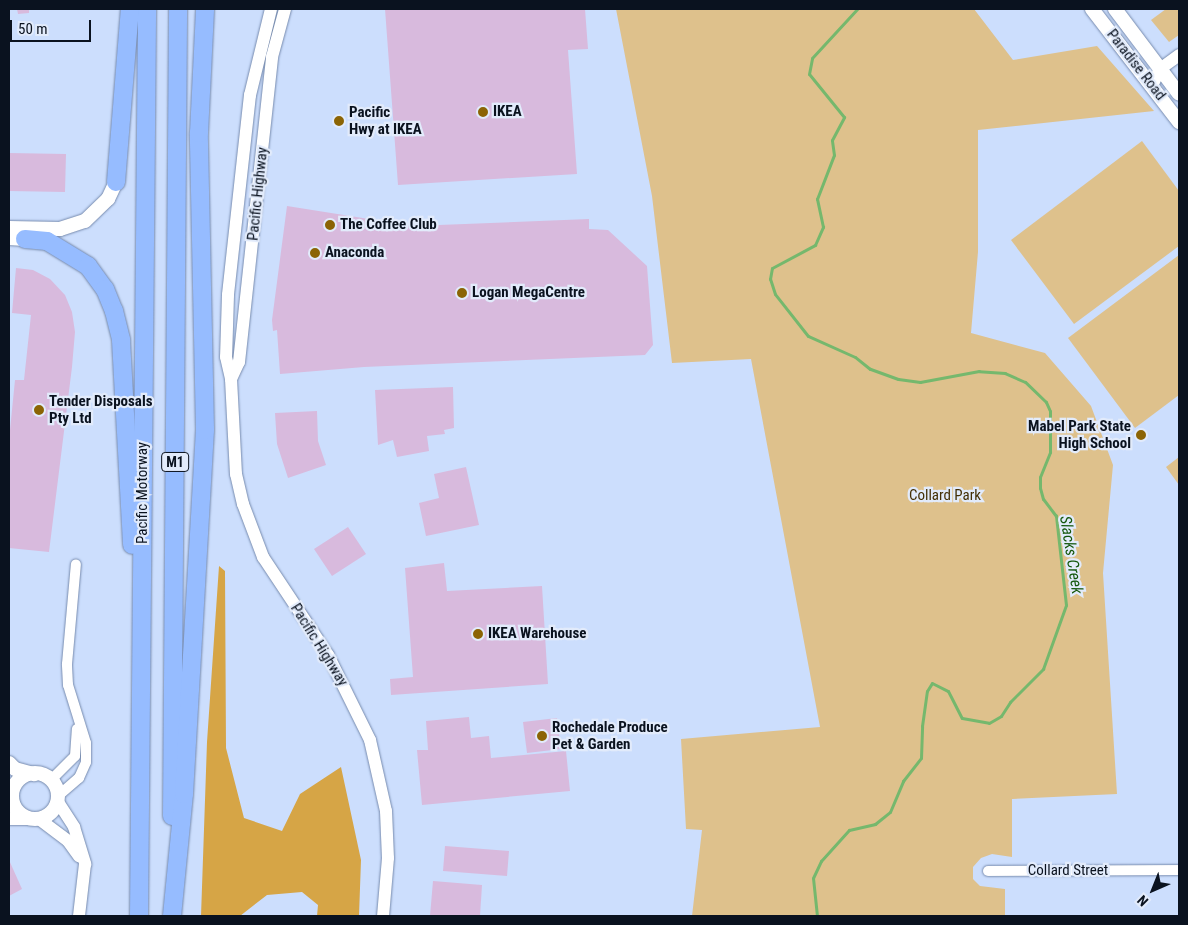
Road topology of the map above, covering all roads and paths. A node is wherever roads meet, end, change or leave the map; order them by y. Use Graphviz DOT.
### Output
graph roads {
  1 [pos="130,9"];
  2 [pos="147,9"];
  3 [pos="178,9"];
  4 [pos="205,9"];
  5 [pos="271,9"];
  6 [pos="286,9"];
  7 [pos="1092,9"];
  8 [pos="1115,9"];
  9 [pos="1179,55"];
  10 [pos="1160,69"];
  11 [pos="1175,79"];
  12 [pos="1152,86"];
  13 [pos="1179,94"];
  14 [pos="1179,122"];
  15 [pos="116,182"];
  16 [pos="9,228"];
  17 [pos="17,238"];
  18 [pos="231,380"];
  19 [pos="76,564"];
  20 [pos="141,687"];
  21 [pos="74,706"];
  22 [pos="9,763"];
  23 [pos="34,774"];
  24 [pos="51,780"];
  25 [pos="11,792"];
  26 [pos="58,799"];
  27 [pos="9,819"];
  28 [pos="36,819"];
  29 [pos="85,864"];
  30 [pos="1179,870"];
  31 [pos="988,871"];
  32 [pos="79,916"];
  33 [pos="139,916"];
  34 [pos="171,916"];
  35 [pos="383,916"];
  1 -- 15 [label="highway"];
  2 -- 20 [label="highway, Pacific Motorway / M1"];
  3 -- 34 [label="highway, Pacific Motorway / M1"];
  4 -- 34 [label="highway"];
  5 -- 18 [label="street, Pacific Highway"];
  6 -- 18 [label="street, Pacific Highway"];
  7 -- 12 [label="main road, Paradise Road"];
  8 -- 10 [label="main road, Paradise Road"];
  9 -- 10 [label="street"];
  10 -- 11 [label="main road, Paradise Road"];
  10 -- 12 [label="street"];
  11 -- 12 [label="street"];
  11 -- 13 [label="main road, Paradise Road"];
  12 -- 14 [label="main road, Paradise Road"];
  15 -- 16 [label="main road"];
  17 -- 20 [label="highway"];
  18 -- 35 [label="street, Pacific Highway"];
  19 -- 21 [label="street"];
  20 -- 33 [label="highway, Pacific Motorway / M1"];
  21 -- 24 [label="street"];
  21 -- 26 [label="street"];
  22 -- 23 [label="main road"];
  23 -- 24 [label="main road"];
  23 -- 25 [label="main road"];
  24 -- 26 [label="main road"];
  25 -- 28 [label="main road"];
  26 -- 28 [label="main road"];
  26 -- 29 [label="street"];
  27 -- 28 [label="street"];
  28 -- 29 [label="street"];
  29 -- 32 [label="street"];
  30 -- 31 [label="street, Collard Street"];
}
